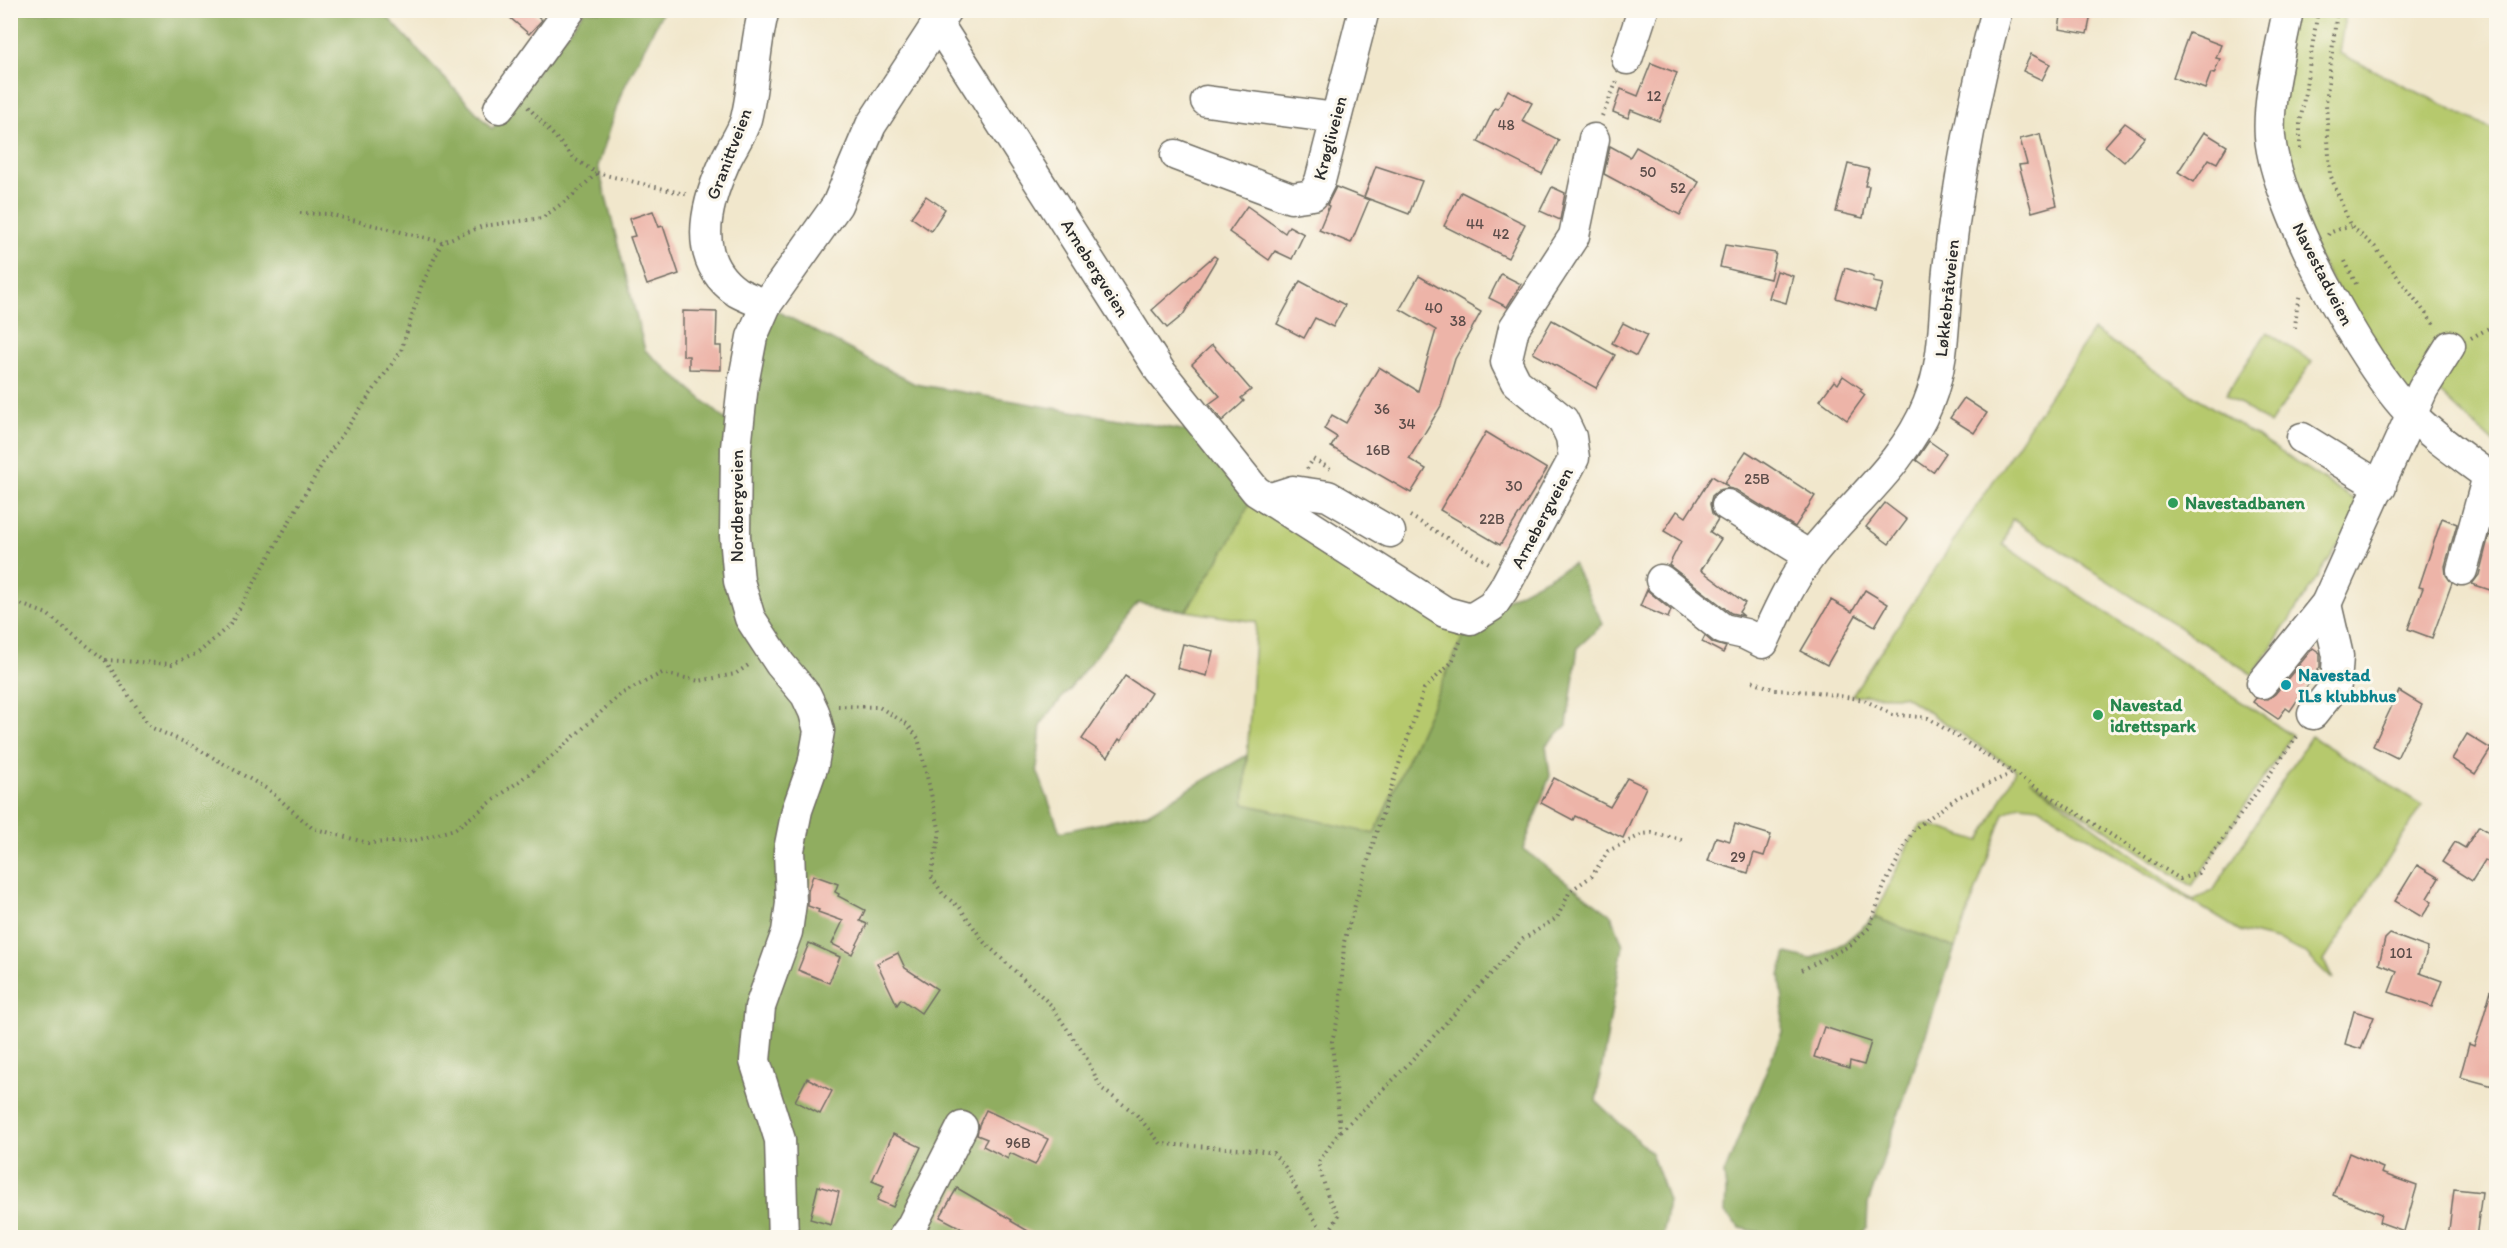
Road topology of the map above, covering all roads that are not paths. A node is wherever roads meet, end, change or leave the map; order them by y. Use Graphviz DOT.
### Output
graph roads {
  1 [pos="570,10"];
  2 [pos="764,10"];
  3 [pos="1364,10"];
  4 [pos="1643,10"];
  5 [pos="1997,10"];
  6 [pos="2288,10"];
  7 [pos="942,17"];
  8 [pos="1627,59"];
  9 [pos="506,100"];
  10 [pos="1206,100"];
  11 [pos="1336,118"];
  12 [pos="1594,139"];
  13 [pos="1176,155"];
  14 [pos="766,305"];
  15 [pos="2451,346"];
  16 [pos="2411,414"];
  17 [pos="2302,438"];
  18 [pos="2492,479"];
  19 [pos="2381,487"];
  20 [pos="1268,499"];
  21 [pos="1727,505"];
  22 [pos="1390,532"];
  23 [pos="1810,556"];
  24 [pos="2462,570"];
  25 [pos="1660,580"];
  26 [pos="2326,604"];
  27 [pos="2262,683"];
  28 [pos="2313,714"];
  29 [pos="962,1126"];
  30 [pos="783,1238"];
  31 [pos="903,1238"];
  1 -- 9 [label="street"];
  2 -- 14 [label="street, Granittveien"];
  3 -- 11 [label="street, Krøgliveien"];
  4 -- 8 [label="street"];
  5 -- 23 [label="street, Løkkebråtveien"];
  6 -- 16 [label="street, Navestadveien"];
  7 -- 14 [label="street, Nordbergveien"];
  7 -- 20 [label="street, Arnebergveien"];
  10 -- 11 [label="street"];
  11 -- 13 [label="street, Krøgliveien"];
  12 -- 20 [label="street, Arnebergveien"];
  14 -- 30 [label="street, Nordbergveien"];
  15 -- 16 [label="street"];
  16 -- 18 [label="street, Navestadveien"];
  16 -- 19 [label="street"];
  17 -- 19 [label="street"];
  18 -- 24 [label="street"];
  19 -- 26 [label="street"];
  20 -- 22 [label="street"];
  21 -- 23 [label="street"];
  23 -- 25 [label="street, Løkkebråtveien"];
  26 -- 27 [label="street"];
  26 -- 28 [label="street"];
  29 -- 31 [label="street"];
}
